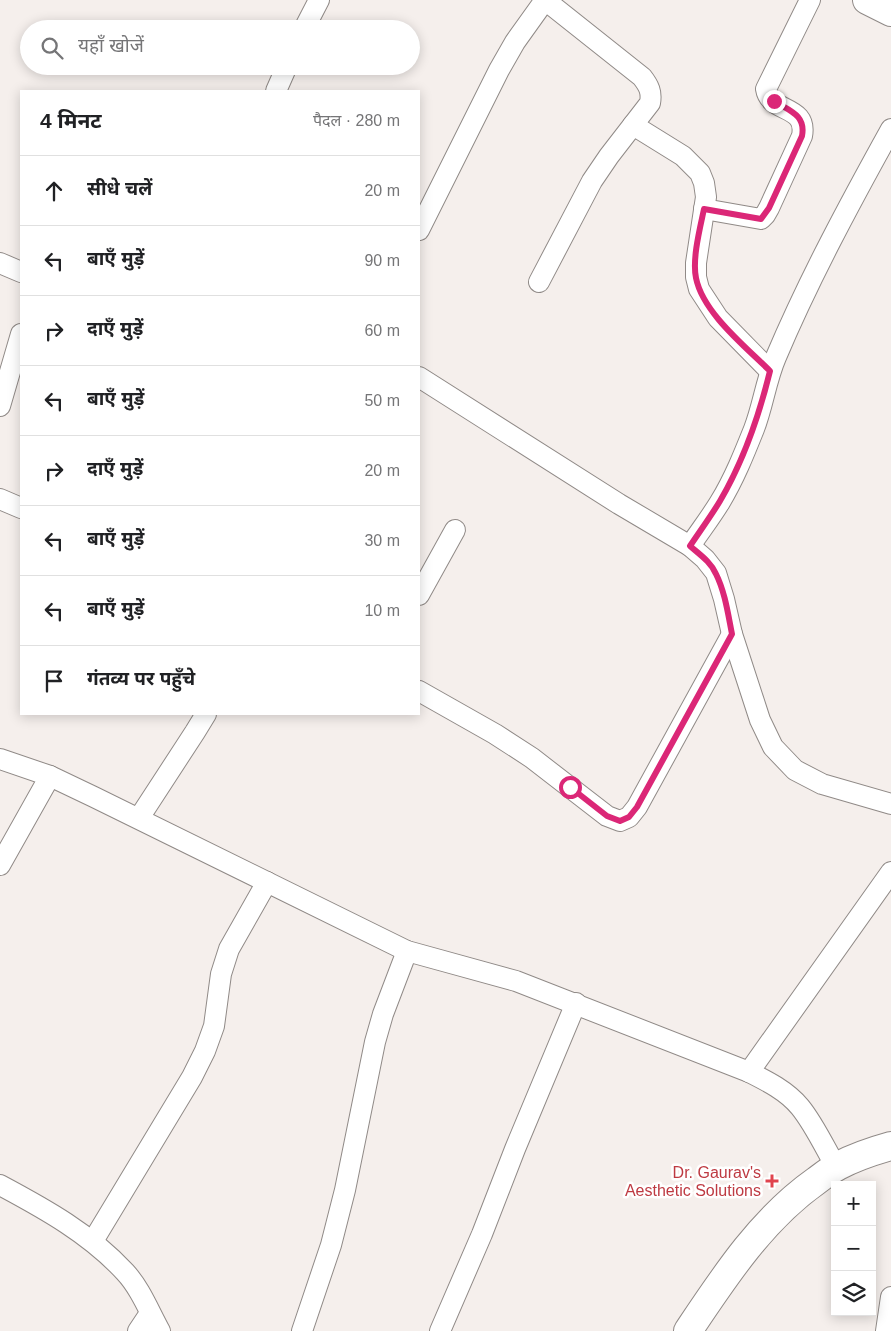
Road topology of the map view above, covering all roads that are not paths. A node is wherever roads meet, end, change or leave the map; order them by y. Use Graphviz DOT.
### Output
graph roads {
  1 [pos="545,0"];
  2 [pos="810,0"];
  3 [pos="867,0"];
  4 [pos="314,2"];
  5 [pos="891,12"];
  6 [pos="307,20"];
  7 [pos="283,75"];
  8 [pos="276,90"];
  9 [pos="633,125"];
  10 [pos="891,130"];
  11 [pos="704,209"];
  12 [pos="420,228"];
  13 [pos="0,263"];
  14 [pos="20,272"];
  15 [pos="539,282"];
  16 [pos="20,337"];
  17 [pos="775,359"];
  18 [pos="420,378"];
  19 [pos="0,406"];
  20 [pos="0,499"];
  21 [pos="20,508"];
  22 [pos="455,530"];
  23 [pos="690,546"];
  24 [pos="420,593"];
  25 [pos="732,634"];
  26 [pos="420,692"];
  27 [pos="205,715"];
  28 [pos="0,759"];
  29 [pos="50,776"];
  30 [pos="891,804"];
  31 [pos="139,818"];
  32 [pos="0,865"];
  33 [pos="891,872"];
  34 [pos="267,882"];
  35 [pos="408,951"];
  36 [pos="576,1003"];
  37 [pos="749,1072"];
  38 [pos="891,1146"];
  39 [pos="836,1167"];
  40 [pos="0,1185"];
  41 [pos="93,1241"];
  42 [pos="891,1297"];
  43 [pos="150,1313"];
  44 [pos="138,1331"];
  45 [pos="160,1331"];
  46 [pos="302,1331"];
  47 [pos="440,1331"];
  48 [pos="688,1331"];
  49 [pos="886,1331"];
  1 -- 9 [label="street"];
  1 -- 12 [label="street"];
  2 -- 11 [label="street"];
  3 -- 5 [label="street"];
  4 -- 6 [label="street"];
  7 -- 8 [label="street"];
  9 -- 11 [label="street"];
  9 -- 15 [label="street"];
  10 -- 17 [label="street"];
  11 -- 17 [label="street"];
  13 -- 14 [label="street"];
  16 -- 19 [label="street"];
  17 -- 23 [label="street"];
  18 -- 23 [label="street"];
  20 -- 21 [label="street"];
  22 -- 24 [label="street"];
  23 -- 25 [label="street"];
  25 -- 26 [label="street"];
  25 -- 30 [label="street"];
  27 -- 31 [label="street"];
  28 -- 29 [label="street"];
  29 -- 31 [label="street"];
  29 -- 32 [label="street"];
  31 -- 34 [label="street"];
  33 -- 37 [label="street"];
  34 -- 35 [label="street"];
  34 -- 41 [label="street"];
  35 -- 36 [label="street"];
  35 -- 46 [label="street"];
  36 -- 37 [label="street"];
  36 -- 47 [label="street"];
  37 -- 39 [label="street"];
  38 -- 39 [label="street"];
  39 -- 48 [label="street"];
  40 -- 41 [label="street"];
  41 -- 43 [label="street"];
  42 -- 49 [label="street"];
  43 -- 44 [label="street"];
  43 -- 45 [label="street"];
}
